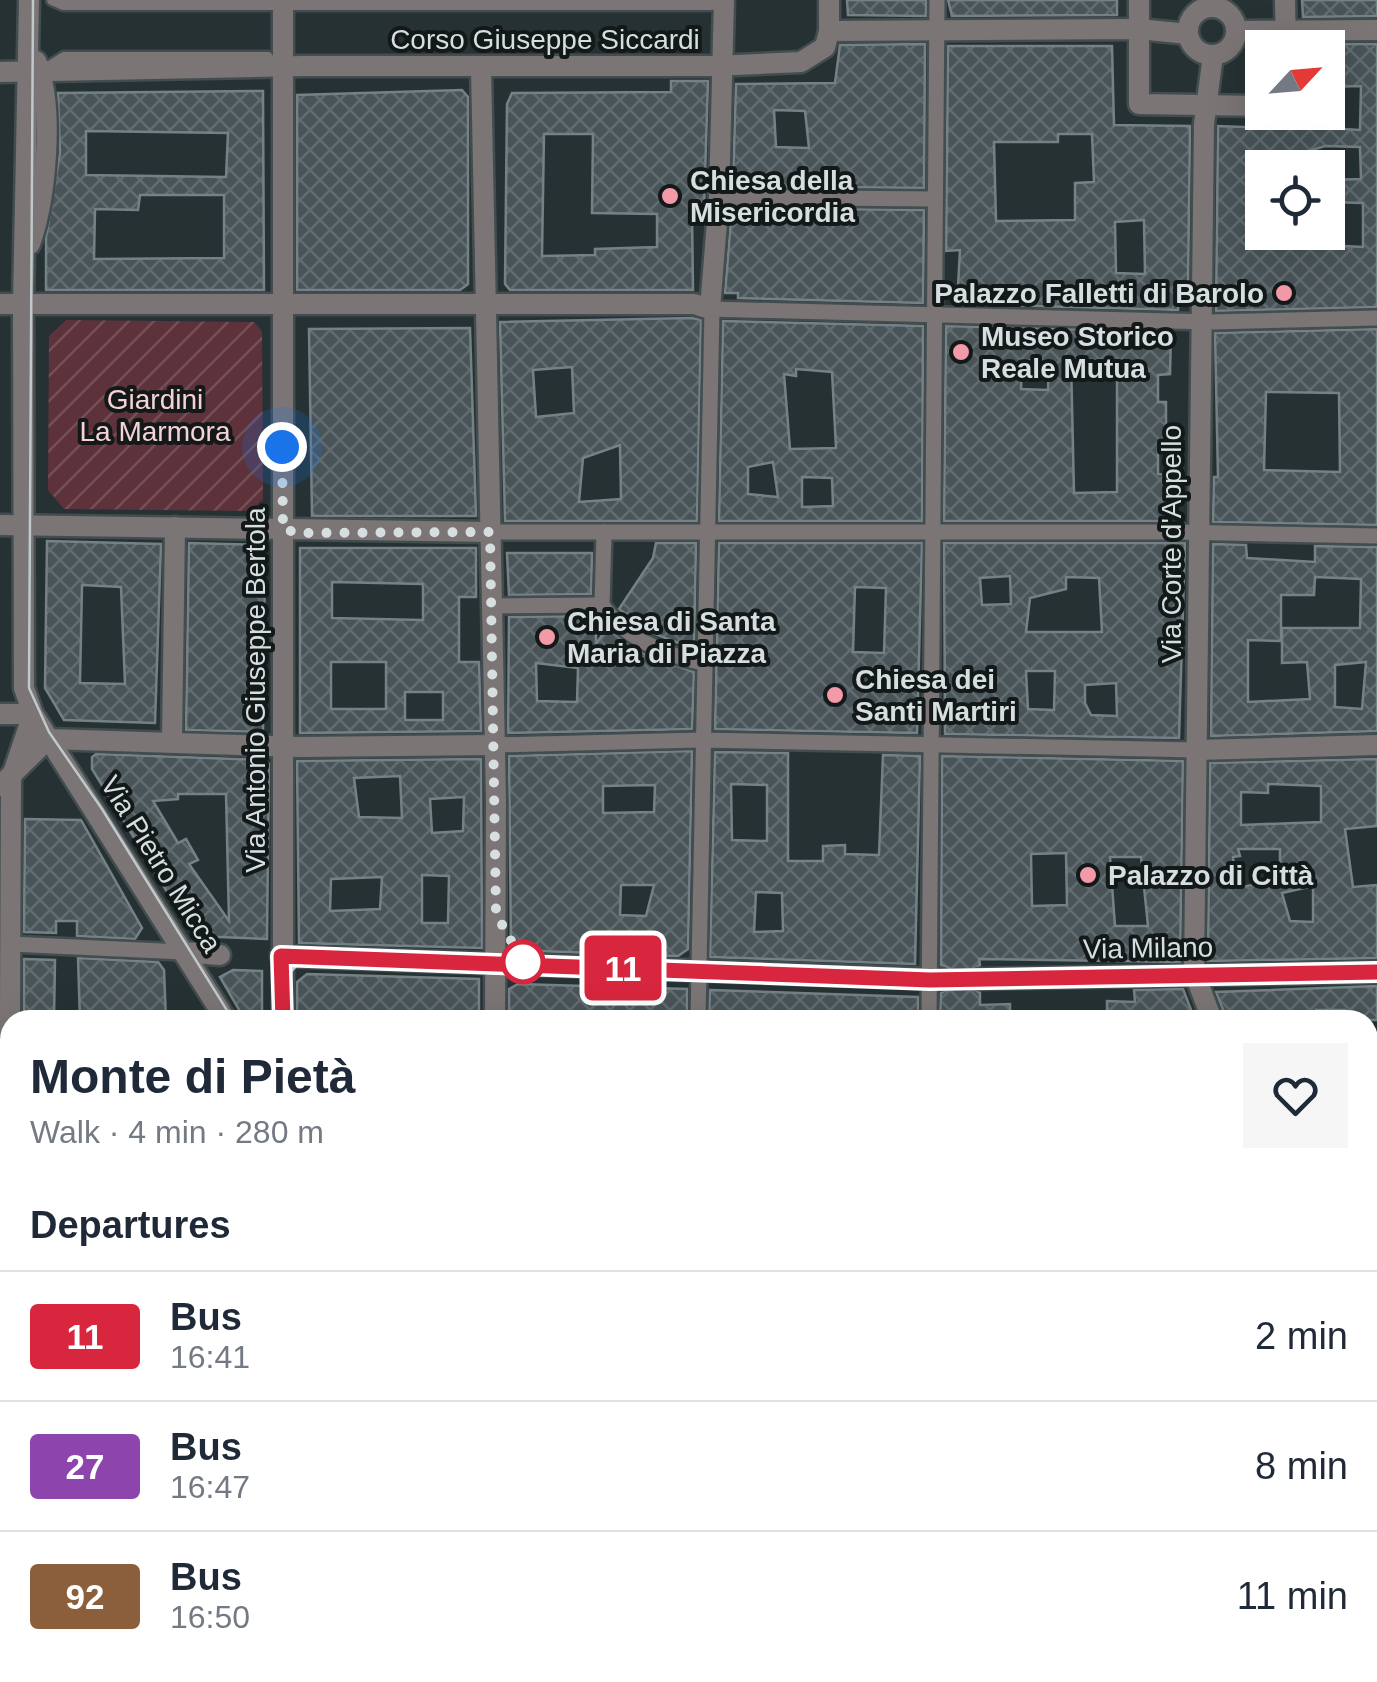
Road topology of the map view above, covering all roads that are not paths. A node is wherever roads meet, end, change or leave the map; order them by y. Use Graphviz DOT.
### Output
graph roads {
  1 [pos="52,0"];
  2 [pos="720,0"];
  3 [pos="829,0"];
  4 [pos="936,0"];
  5 [pos="1139,0"];
  6 [pos="1285,0"];
  7 [pos="28,3"];
  8 [pos="283,3"];
  9 [pos="1213,4"];
  10 [pos="936,28"];
  11 [pos="1139,28"];
  12 [pos="1236,30"];
  13 [pos="1286,30"];
  14 [pos="1377,30"];
  15 [pos="829,31"];
  16 [pos="1245,31"];
  17 [pos="1345,33"];
  18 [pos="1188,34"];
  19 [pos="1213,55"];
  20 [pos="280,62"];
  21 [pos="720,66"];
  22 [pos="481,68"];
  23 [pos="0,72"];
  24 [pos="34,72"];
  25 [pos="1209,105"];
  26 [pos="1245,106"];
  27 [pos="719,197"];
  28 [pos="935,199"];
  29 [pos="0,304"];
  30 [pos="23,304"];
  31 [pos="280,307"];
  32 [pos="485,307"];
  33 [pos="711,309"];
  34 [pos="935,317"];
  35 [pos="1377,318"];
  36 [pos="1201,322"];
  37 [pos="0,525"];
  38 [pos="22,525"];
  39 [pos="175,528"];
  40 [pos="283,529"];
  41 [pos="490,532"];
  42 [pos="604,532"];
  43 [pos="709,532"];
  44 [pos="932,532"];
  45 [pos="1197,532"];
  46 [pos="1377,536"];
  47 [pos="602,605"];
  48 [pos="491,606"];
  49 [pos="703,663"];
  50 [pos="0,716"];
  51 [pos="30,722"];
  52 [pos="48,738"];
  53 [pos="172,740"];
  54 [pos="701,740"];
  55 [pos="282,743"];
  56 [pos="494,745"];
  57 [pos="931,745"];
  58 [pos="1377,745"];
  59 [pos="1197,750"];
  60 [pos="4,782"];
  61 [pos="5,944"];
  62 [pos="183,952"];
  63 [pos="220,955"];
  64 [pos="281,956"];
  65 [pos="496,961"];
  66 [pos="698,972"];
  67 [pos="1377,972"];
  68 [pos="1194,974"];
  69 [pos="980,978"];
  70 [pos="936,979"];
  71 [pos="6,1010"];
  72 [pos="220,1010"];
  73 [pos="284,1010"];
  74 [pos="495,1010"];
  75 [pos="698,1010"];
  76 [pos="931,1010"];
  77 [pos="1208,1010"];
  1 -- 8 [label="lane, Corso Giuseppe Siccardi"];
  2 -- 8 [label="lane, Corso Giuseppe Siccardi"];
  2 -- 21 [label="street"];
  3 -- 15 [label="street"];
  4 -- 10 [label="street"];
  5 -- 11 [label="street"];
  6 -- 13 [label="street"];
  7 -- 24 [label="street"];
  8 -- 20 [label="street, Via Antonio Giuseppe Bertola"];
  9 -- 12 [label="street"];
  9 -- 18 [label="street"];
  10 -- 11 [label="street"];
  10 -- 15 [label="street"];
  10 -- 28 [label="street"];
  11 -- 18 [label="street"];
  11 -- 25 [label="street"];
  12 -- 16 [label="street"];
  12 -- 19 [label="street"];
  14 -- 17 [label="street"];
  15 -- 21 [label="street"];
  18 -- 19 [label="street"];
  19 -- 25 [label="street, Via Corte d'Appello"];
  20 -- 21 [label="lane, Corso Giuseppe Siccardi"];
  20 -- 22 [label="street, Corso Giuseppe Siccardi"];
  20 -- 24 [label="street, Corso Giuseppe Siccardi"];
  20 -- 31 [label="street, Via Antonio Giuseppe Bertola"];
  21 -- 22 [label="street, Corso Giuseppe Siccardi"];
  21 -- 27 [label="street"];
  22 -- 32 [label="street"];
  23 -- 24 [label="street, Corso Giuseppe Siccardi"];
  24 -- 30 [label="street"];
  25 -- 26 [label="street"];
  25 -- 36 [label="street, Via Corte d'Appello"];
  27 -- 28 [label="street"];
  27 -- 33 [label="street"];
  28 -- 34 [label="street"];
  29 -- 30 [label="street"];
  30 -- 31 [label="street"];
  30 -- 38 [label="street"];
  31 -- 32 [label="street"];
  31 -- 40 [label="street, Via Antonio Giuseppe Bertola"];
  32 -- 33 [label="street"];
  32 -- 41 [label="street"];
  33 -- 34 [label="street"];
  33 -- 43 [label="street"];
  34 -- 36 [label="street"];
  34 -- 44 [label="street"];
  35 -- 36 [label="street"];
  36 -- 45 [label="street, Via Corte d'Appello"];
  37 -- 38 [label="street"];
  38 -- 39 [label="street"];
  38 -- 51 [label="street"];
  39 -- 40 [label="street"];
  39 -- 53 [label="street"];
  40 -- 41 [label="street"];
  40 -- 55 [label="street, Via Antonio Giuseppe Bertola"];
  41 -- 42 [label="street"];
  41 -- 48 [label="street"];
  42 -- 43 [label="street"];
  42 -- 47 [label="street"];
  43 -- 44 [label="street"];
  43 -- 49 [label="street"];
  44 -- 45 [label="street"];
  44 -- 57 [label="street"];
  45 -- 46 [label="street"];
  45 -- 59 [label="street, Via Corte d'Appello"];
  47 -- 48 [label="street"];
  47 -- 49 [label="street"];
  48 -- 56 [label="street"];
  49 -- 54 [label="street"];
  50 -- 51 [label="street"];
  51 -- 52 [label="street, Via Pietro Micca"];
  51 -- 60 [label="street"];
  52 -- 53 [label="street"];
  52 -- 60 [label="street"];
  52 -- 62 [label="street, Via Pietro Micca"];
  53 -- 55 [label="street"];
  54 -- 56 [label="street"];
  54 -- 57 [label="street"];
  54 -- 66 [label="street"];
  55 -- 56 [label="street"];
  55 -- 64 [label="street, Via Antonio Giuseppe Bertola"];
  56 -- 65 [label="street"];
  57 -- 59 [label="street"];
  57 -- 70 [label="street"];
  58 -- 59 [label="street"];
  59 -- 68 [label="street, Via Corte d'Appello"];
  60 -- 61 [label="street"];
  61 -- 62 [label="street"];
  61 -- 71 [label="street"];
  62 -- 63 [label="street"];
  62 -- 72 [label="street, Via Pietro Micca"];
  64 -- 65 [label="street"];
  64 -- 73 [label="street, Via Antonio Giuseppe Bertola"];
  65 -- 66 [label="street"];
  65 -- 74 [label="street"];
  66 -- 70 [label="street"];
  66 -- 75 [label="street"];
  67 -- 68 [label="street, Via Milano"];
  68 -- 69 [label="street, Via Milano"];
  68 -- 77 [label="street"];
  70 -- 76 [label="street"];
}
